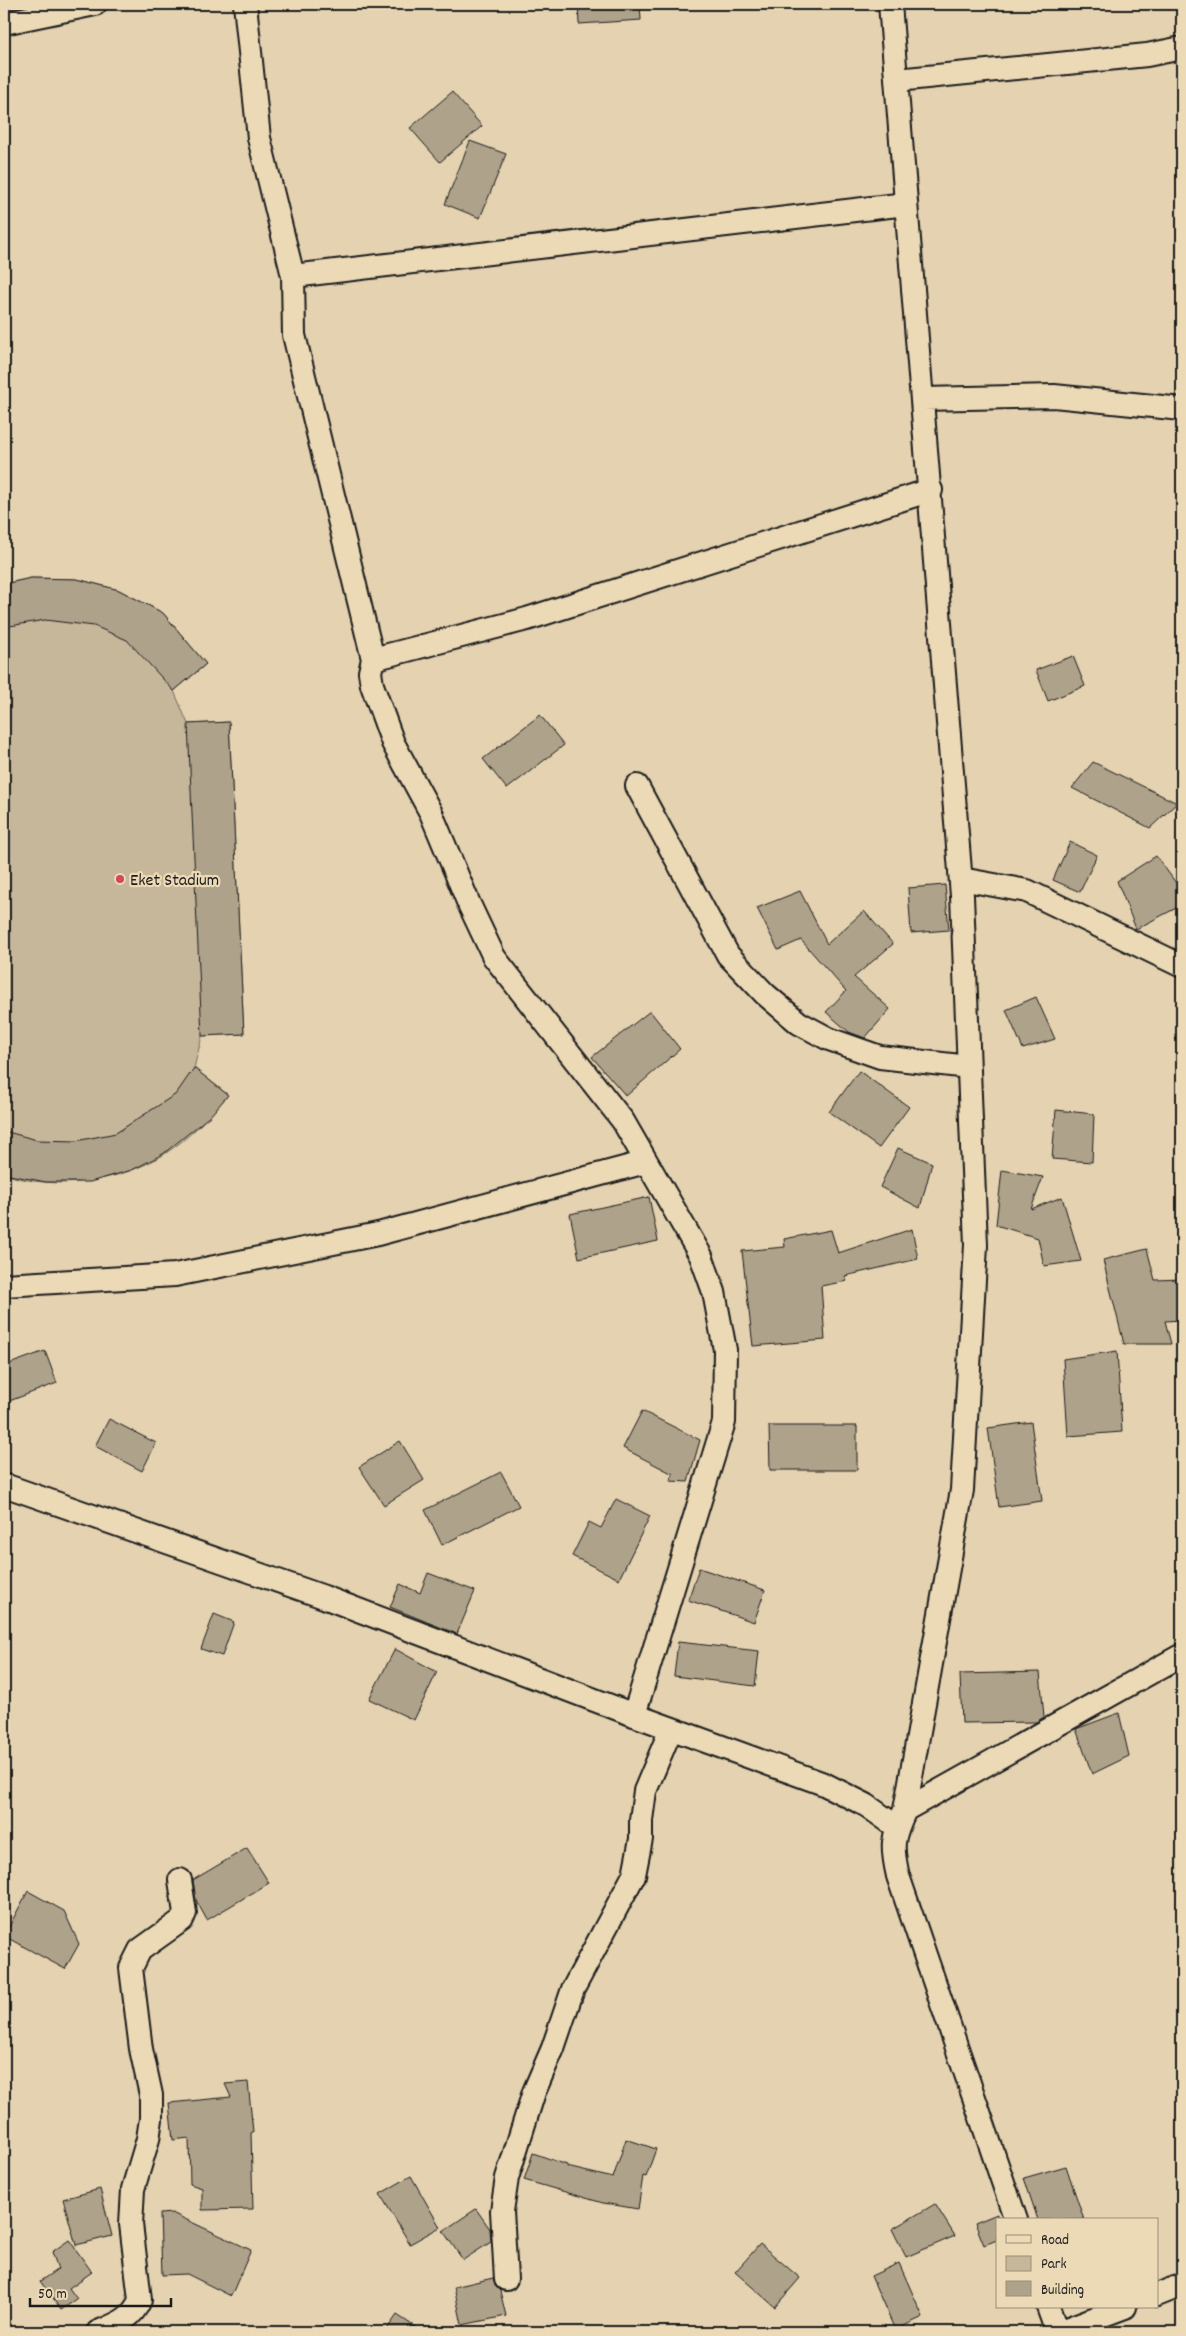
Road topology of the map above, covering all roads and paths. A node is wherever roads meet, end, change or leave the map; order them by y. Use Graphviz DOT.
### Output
graph roads {
  1 [pos="95,4"];
  2 [pos="245,4"];
  3 [pos="890,4"];
  4 [pos="4,23"];
  5 [pos="1182,48"];
  6 [pos="897,80"];
  7 [pos="906,204"];
  8 [pos="293,276"];
  9 [pos="923,399"];
  10 [pos="1182,409"];
  11 [pos="931,490"];
  12 [pos="372,659"];
  13 [pos="637,786"];
  14 [pos="961,879"];
  15 [pos="1182,966"];
  16 [pos="969,1067"];
  17 [pos="646,1162"];
  18 [pos="4,1285"];
  19 [pos="4,1485"];
  20 [pos="1182,1655"];
  21 [pos="634,1715"];
  22 [pos="671,1729"];
  23 [pos="901,1819"];
  24 [pos="180,1880"];
  25 [pos="1015,2218"];
  26 [pos="506,2279"];
  27 [pos="1182,2286"];
  28 [pos="1158,2295"];
  29 [pos="1048,2308"];
  30 [pos="1122,2308"];
  31 [pos="98,2332"];
  32 [pos="1057,2332"];
  1 -- 4 [label="street"];
  2 -- 8 [label="street"];
  3 -- 6 [label="street"];
  5 -- 6 [label="street"];
  6 -- 7 [label="street"];
  7 -- 8 [label="street"];
  7 -- 9 [label="street"];
  8 -- 12 [label="street"];
  9 -- 10 [label="street"];
  9 -- 11 [label="street"];
  11 -- 12 [label="street"];
  11 -- 14 [label="street"];
  12 -- 17 [label="street"];
  13 -- 16 [label="street"];
  14 -- 15 [label="street"];
  14 -- 16 [label="street"];
  16 -- 23 [label="street"];
  17 -- 18 [label="street"];
  17 -- 21 [label="street"];
  19 -- 21 [label="street"];
  20 -- 23 [label="street"];
  21 -- 22 [label="street"];
  22 -- 23 [label="street"];
  22 -- 26 [label="street"];
  23 -- 25 [label="street"];
  24 -- 31 [label="street"];
  27 -- 28 [label="street"];
  29 -- 32 [label="street"];
  30 -- 32 [label="street"];
}
